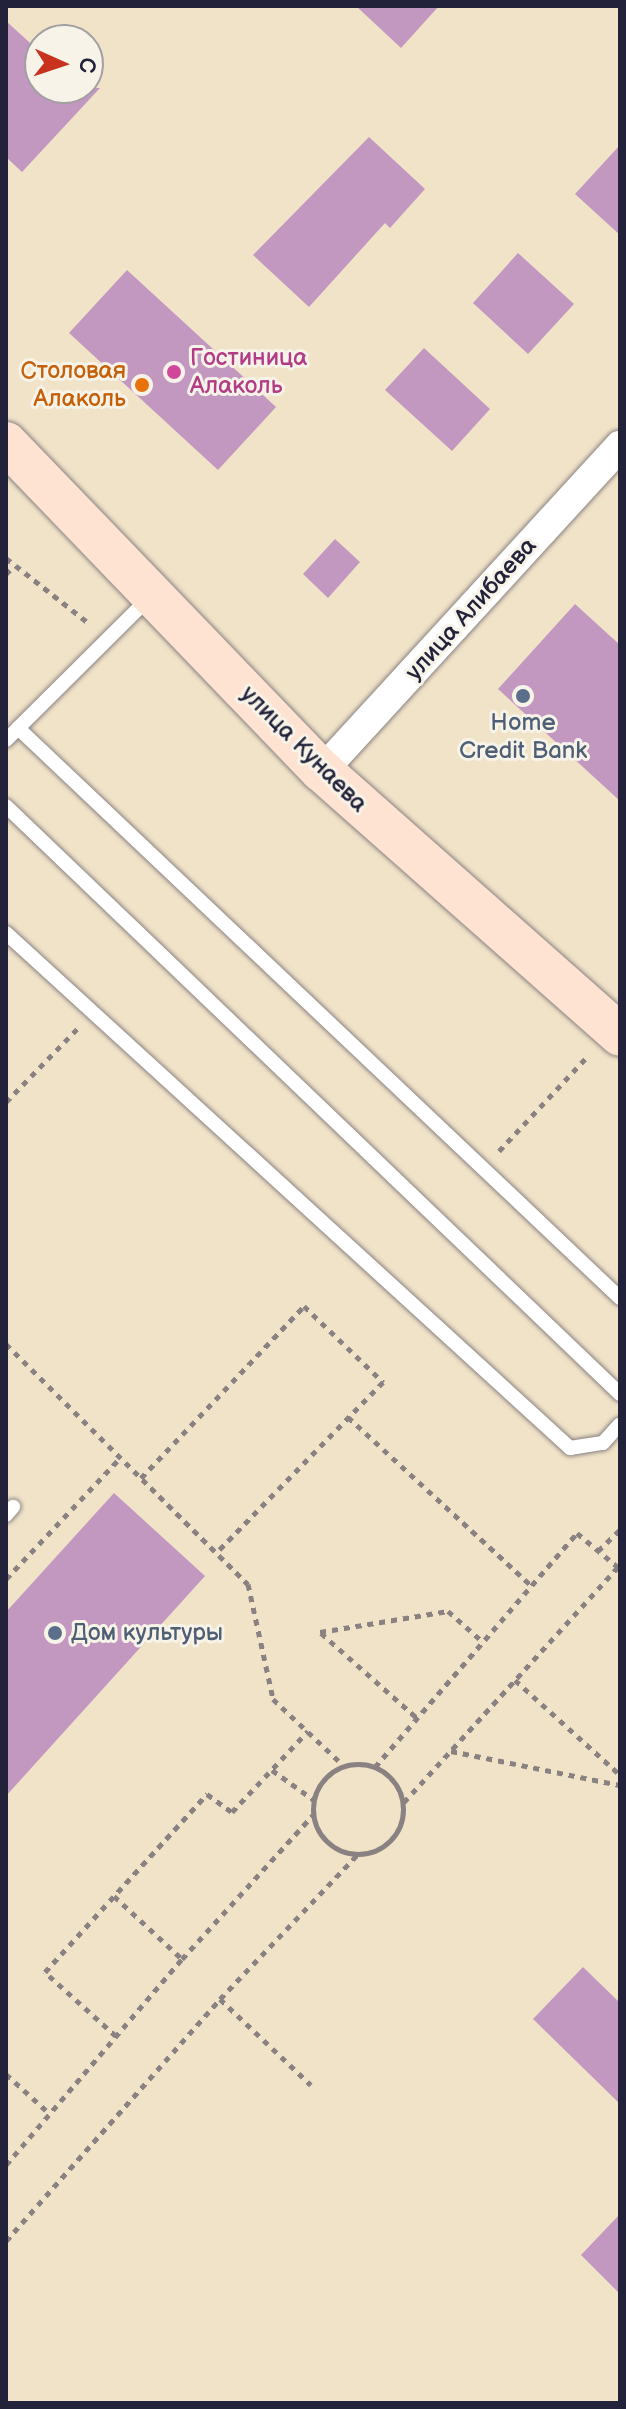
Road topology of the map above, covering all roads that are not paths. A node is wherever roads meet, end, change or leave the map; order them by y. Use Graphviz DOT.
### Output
graph roads {
  1 [pos="6,443"];
  2 [pos="620,446"];
  3 [pos="152,594"];
  4 [pos="18,728"];
  5 [pos="6,740"];
  6 [pos="322,771"];
  7 [pos="6,806"];
  8 [pos="6,933"];
  9 [pos="617,1032"];
  10 [pos="620,1298"];
  11 [pos="620,1394"];
  12 [pos="620,1424"];
  1 -- 3 [label="street, улица Кунаева"];
  2 -- 6 [label="street, улица Алибаева"];
  3 -- 4 [label="lane"];
  3 -- 6 [label="street, улица Кунаева"];
  4 -- 5 [label="lane"];
  4 -- 10 [label="lane"];
  6 -- 9 [label="street, улица Кунаева"];
  7 -- 11 [label="lane"];
  8 -- 12 [label="lane"];
}
